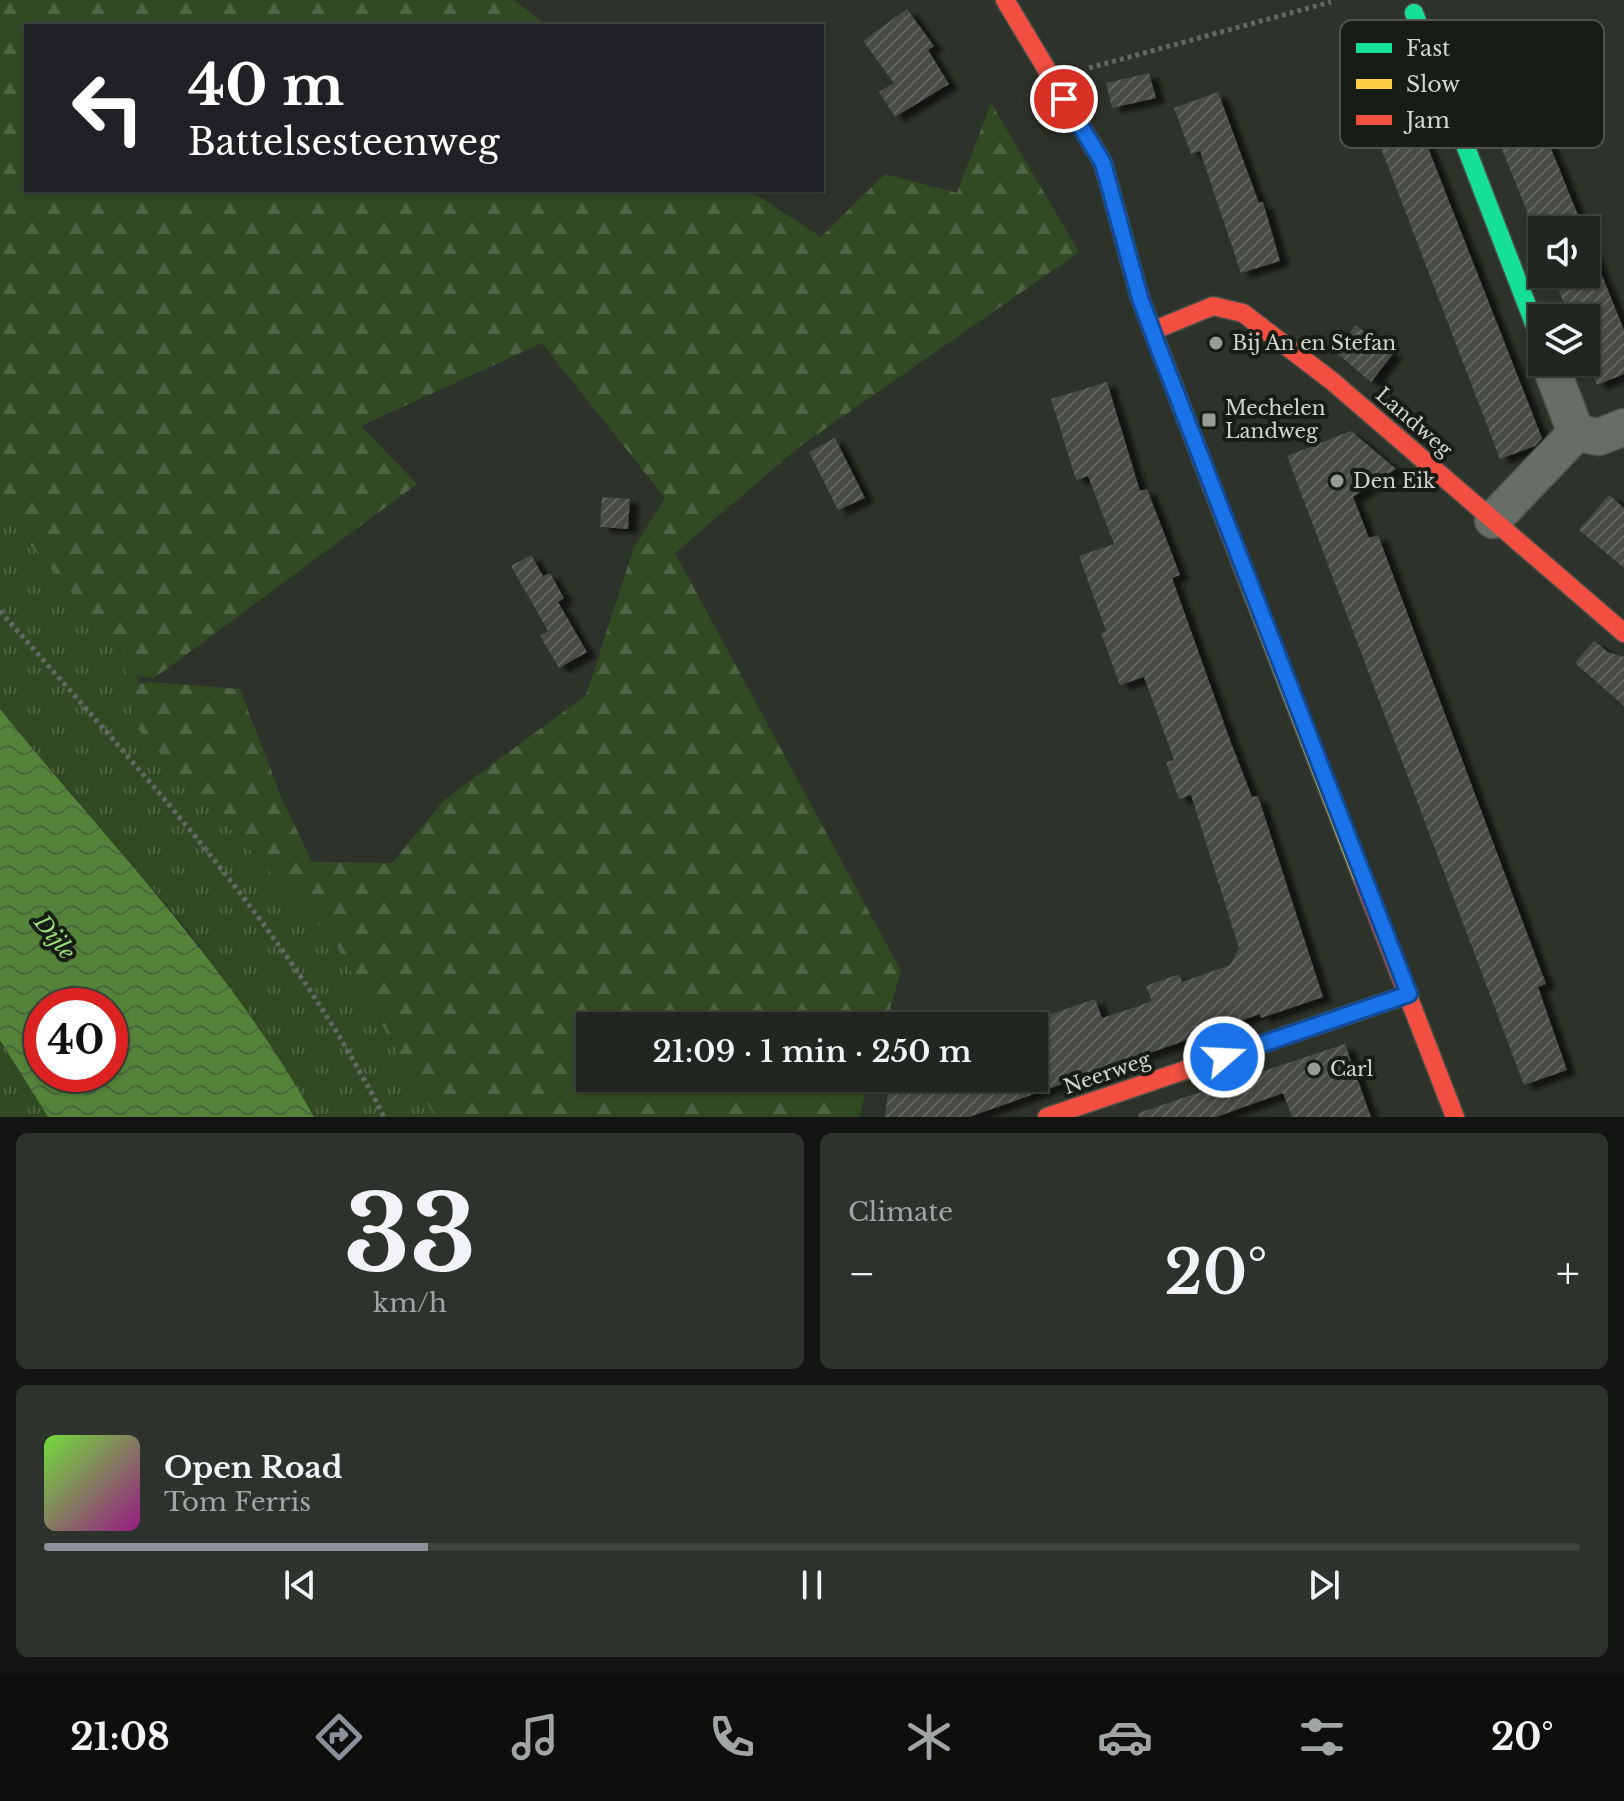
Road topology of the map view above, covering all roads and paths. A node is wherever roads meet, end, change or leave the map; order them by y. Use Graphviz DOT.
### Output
graph roads {
  1 [pos="1005,0"];
  2 [pos="1331,2"];
  3 [pos="1414,13"];
  4 [pos="1417,20"];
  5 [pos="1052,78"];
  6 [pos="1466,148"];
  7 [pos="1528,308"];
  8 [pos="1152,331"];
  9 [pos="1554,376"];
  10 [pos="1624,427"];
  11 [pos="1576,433"];
  12 [pos="1493,520"];
  13 [pos="0,611"];
  14 [pos="1624,633"];
  15 [pos="1409,994"];
  16 [pos="384,1117"];
  17 [pos="1047,1117"];
  18 [pos="1455,1117"];
  1 -- 5 [label="street"];
  2 -- 5 [label="path"];
  3 -- 4 [label="street"];
  5 -- 8 [label="street"];
  6 -- 7 [label="street"];
  8 -- 12 [label="street, Landweg"];
  8 -- 15 [label="street"];
  9 -- 11 [label="street"];
  10 -- 11 [label="street"];
  11 -- 12 [label="street"];
  12 -- 14 [label="street, Landweg"];
  13 -- 16 [label="path"];
  15 -- 17 [label="street, Neerweg"];
  15 -- 18 [label="street"];
}
